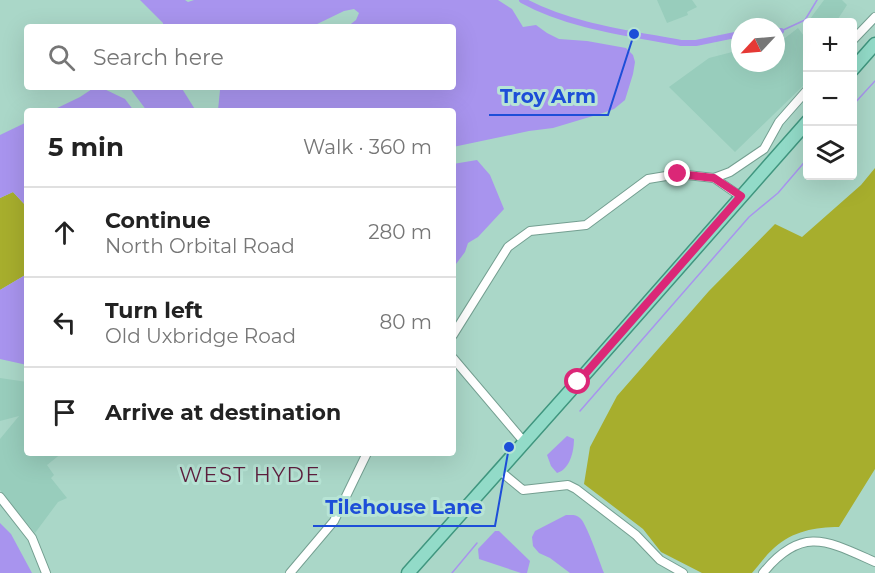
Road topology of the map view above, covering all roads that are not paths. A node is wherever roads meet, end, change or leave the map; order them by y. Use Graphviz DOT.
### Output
graph roads {
  1 [pos="875,17"];
  2 [pos="857,36"];
  3 [pos="875,45"];
  4 [pos="857,65"];
  5 [pos="803,94"];
  6 [pos="803,125"];
  7 [pos="730,172"];
  8 [pos="714,178"];
  9 [pos="736,193"];
  10 [pos="456,330"];
  11 [pos="456,362"];
  12 [pos="525,442"];
  13 [pos="366,456"];
  14 [pos="500,471"];
  15 [pos="0,496"];
  16 [pos="875,562"];
  17 [pos="46,573"];
  18 [pos="290,573"];
  19 [pos="408,573"];
  20 [pos="683,573"];
  21 [pos="763,573"];
  1 -- 2 [label="street"];
  3 -- 4 [label="main road"];
  5 -- 7 [label="street"];
  6 -- 9 [label="main road"];
  7 -- 8 [label="street"];
  7 -- 9 [label="street"];
  8 -- 9 [label="street"];
  8 -- 10 [label="street"];
  9 -- 12 [label="main road"];
  11 -- 12 [label="street"];
  12 -- 14 [label="main road"];
  13 -- 18 [label="street"];
  14 -- 19 [label="main road"];
  14 -- 20 [label="street"];
  15 -- 17 [label="street"];
  16 -- 21 [label="street"];
}
